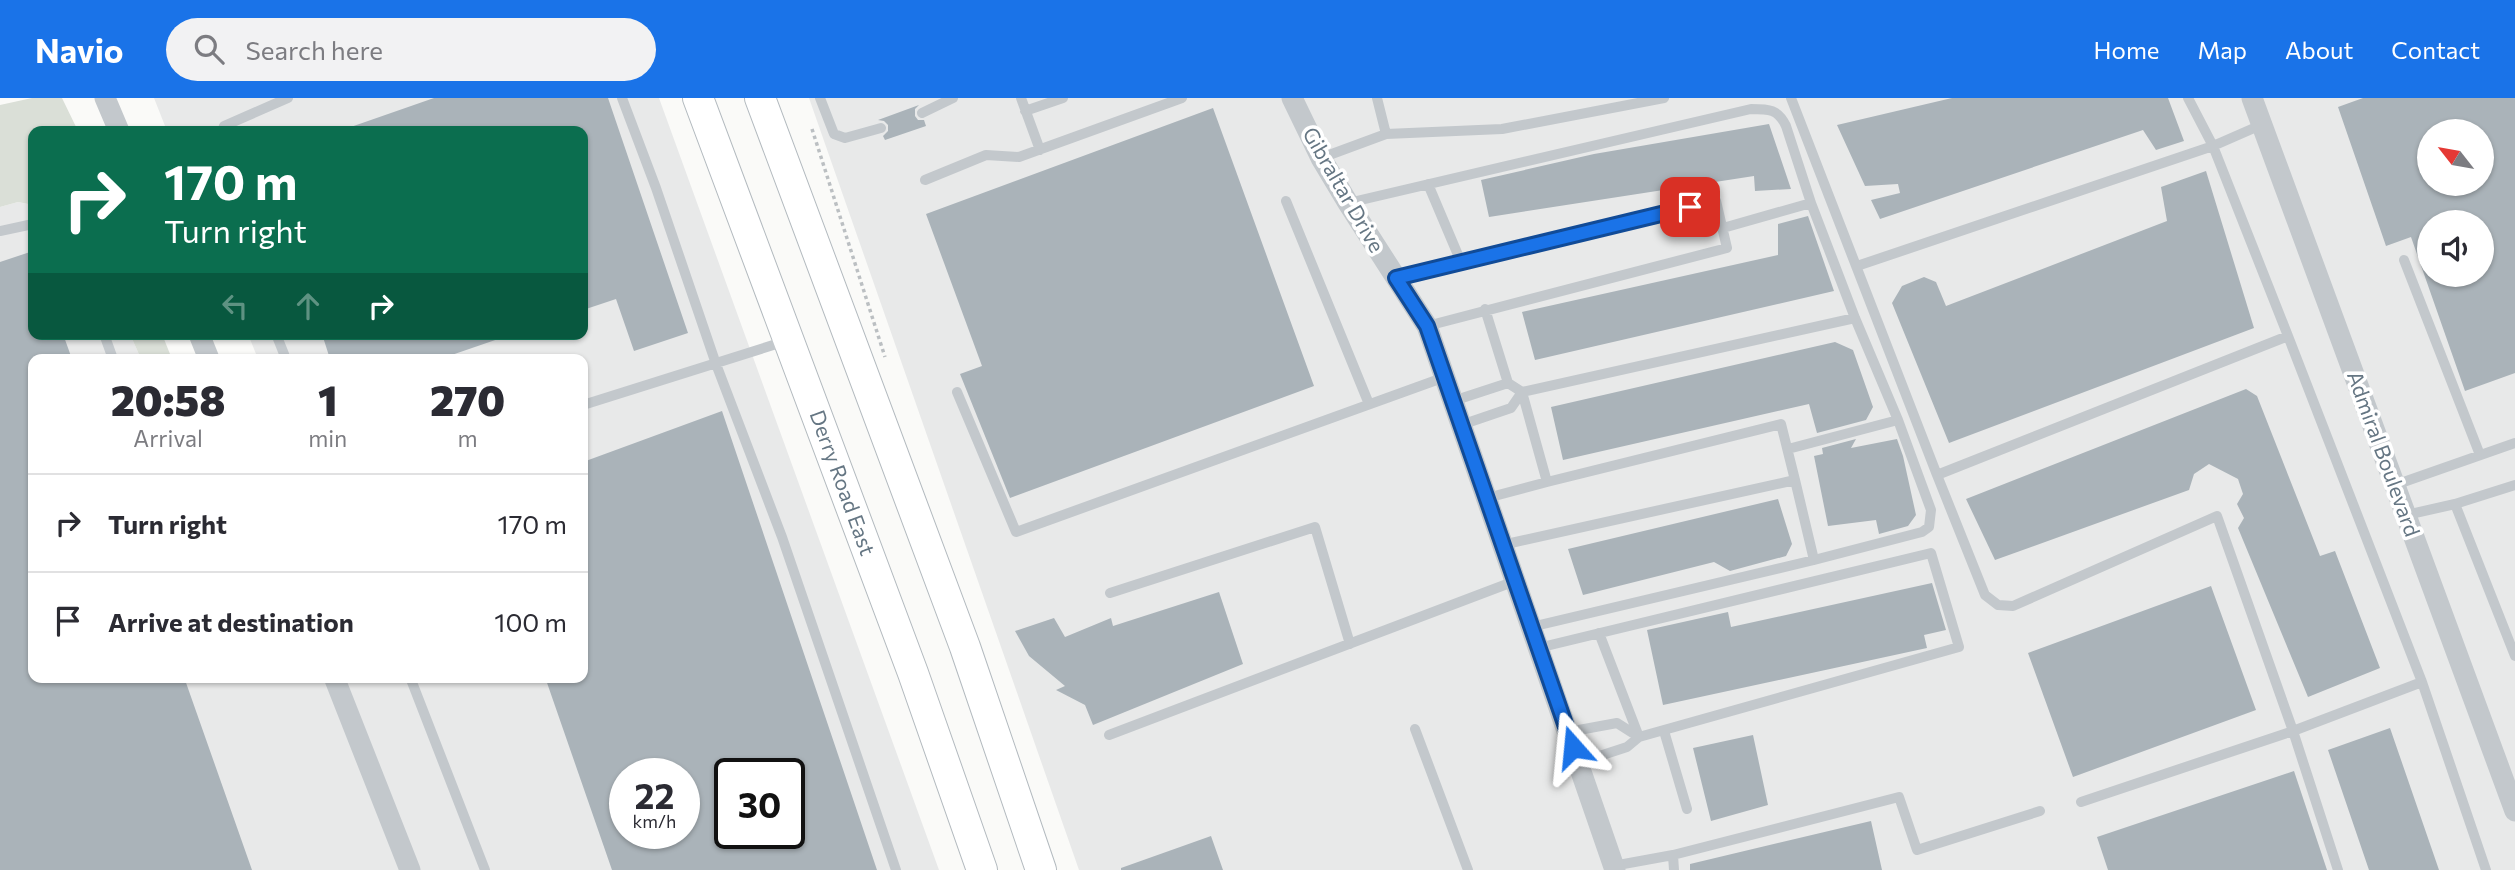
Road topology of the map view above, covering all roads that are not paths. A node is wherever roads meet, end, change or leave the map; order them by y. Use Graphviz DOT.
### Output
graph roads {
  1 [pos="105,98"];
  2 [pos="288,98"];
  3 [pos="622,98"];
  4 [pos="698,98"];
  5 [pos="820,98"];
  6 [pos="1021,98"];
  7 [pos="1063,98"];
  8 [pos="1182,98"];
  9 [pos="1292,98"];
  10 [pos="1377,98"];
  11 [pos="1664,98"];
  12 [pos="1791,98"];
  13 [pos="2188,98"];
  14 [pos="2252,98"];
  15 [pos="947,99"];
  16 [pos="765,102"];
  17 [pos="1026,111"];
  18 [pos="922,113"];
  19 [pos="2262,125"];
  20 [pos="116,126"];
  21 [pos="224,126"];
  22 [pos="881,128"];
  23 [pos="1385,134"];
  24 [pos="2213,146"];
  25 [pos="1040,150"];
  26 [pos="1321,158"];
  27 [pos="925,180"];
  28 [pos="1429,184"];
  29 [pos="1286,201"];
  30 [pos="1811,202"];
  31 [pos="1348,203"];
  32 [pos="28,225"];
  33 [pos="1723,228"];
  34 [pos="0,231"];
  35 [pos="2404,260"];
  36 [pos="1461,262"];
  37 [pos="1857,266"];
  38 [pos="1396,278"];
  39 [pos="1485,309"];
  40 [pos="1855,318"];
  41 [pos="1427,326"];
  42 [pos="2288,336"];
  43 [pos="789,340"];
  44 [pos="716,364"];
  45 [pos="1445,377"];
  46 [pos="1508,383"];
  47 [pos="957,392"];
  48 [pos="1522,392"];
  49 [pos="1453,401"];
  50 [pos="588,403"];
  51 [pos="1369,404"];
  52 [pos="1898,420"];
  53 [pos="1461,425"];
  54 [pos="2515,443"];
  55 [pos="1788,449"];
  56 [pos="2480,455"];
  57 [pos="1937,475"];
  58 [pos="1795,480"];
  59 [pos="1548,482"];
  60 [pos="2395,485"];
  61 [pos="2515,485"];
  62 [pos="1487,498"];
  63 [pos="2455,504"];
  64 [pos="2406,515"];
  65 [pos="1502,545"];
  66 [pos="1814,560"];
  67 [pos="1515,581"];
  68 [pos="1110,593"];
  69 [pos="1531,627"];
  70 [pos="1599,633"];
  71 [pos="1350,643"];
  72 [pos="1538,648"];
  73 [pos="2515,656"];
  74 [pos="2422,682"];
  75 [pos="336,683"];
  76 [pos="412,683"];
  77 [pos="1415,729"];
  78 [pos="1664,731"];
  79 [pos="2293,731"];
  80 [pos="1568,732"];
  81 [pos="1110,735"];
  82 [pos="1639,737"];
  83 [pos="1578,763"];
  84 [pos="2081,802"];
  85 [pos="1687,809"];
  86 [pos="2040,811"];
  87 [pos="2515,811"];
  88 [pos="1673,855"];
  89 [pos="1614,868"];
  90 [pos="410,870"];
  91 [pos="485,870"];
  92 [pos="896,870"];
  93 [pos="982,870"];
  94 [pos="1041,870"];
  95 [pos="1468,870"];
  96 [pos="1674,870"];
  97 [pos="2338,870"];
  98 [pos="2486,870"];
  1 -- 20 [label="street"];
  2 -- 21 [label="lane"];
  3 -- 44 [label="lane"];
  4 -- 43 [label="main road, Derry Road East"];
  5 -- 22 [label="lane"];
  6 -- 17 [label="lane"];
  7 -- 17 [label="lane"];
  8 -- 25 [label="lane"];
  9 -- 26 [label="street, Gibraltar Drive"];
  10 -- 23 [label="lane"];
  11 -- 23 [label="lane"];
  12 -- 37 [label="lane"];
  13 -- 24 [label="lane"];
  14 -- 19 [label="street, Admiral Boulevard"];
  15 -- 18 [label="lane"];
  16 -- 94 [label="main road"];
  17 -- 25 [label="lane"];
  19 -- 24 [label="lane"];
  19 -- 60 [label="street, Admiral Boulevard"];
  23 -- 26 [label="lane"];
  24 -- 37 [label="lane"];
  24 -- 42 [label="lane"];
  25 -- 27 [label="lane"];
  26 -- 31 [label="street, Gibraltar Drive"];
  28 -- 30 [label="lane"];
  28 -- 31 [label="lane"];
  28 -- 36 [label="lane"];
  29 -- 51 [label="lane"];
  30 -- 33 [label="lane"];
  30 -- 40 [label="lane"];
  31 -- 38 [label="street, Gibraltar Drive"];
  32 -- 34 [label="lane"];
  33 -- 36 [label="lane"];
  33 -- 39 [label="lane"];
  35 -- 56 [label="lane"];
  36 -- 38 [label="lane"];
  37 -- 57 [label="lane"];
  38 -- 41 [label="street, Gibraltar Drive"];
  39 -- 41 [label="lane"];
  39 -- 46 [label="lane"];
  40 -- 48 [label="lane"];
  40 -- 52 [label="lane"];
  41 -- 45 [label="street, Gibraltar Drive"];
  42 -- 57 [label="lane"];
  42 -- 74 [label="lane"];
  43 -- 44 [label="lane"];
  43 -- 93 [label="main road, Derry Road East"];
  44 -- 50 [label="lane"];
  44 -- 92 [label="lane"];
  45 -- 49 [label="street, Gibraltar Drive"];
  45 -- 51 [label="lane"];
  46 -- 48 [label="lane"];
  46 -- 49 [label="lane"];
  47 -- 51 [label="lane"];
  48 -- 53 [label="lane"];
  48 -- 59 [label="lane"];
  49 -- 53 [label="street, Gibraltar Drive"];
  52 -- 55 [label="lane"];
  52 -- 66 [label="lane"];
  53 -- 62 [label="street, Gibraltar Drive"];
  54 -- 56 [label="lane"];
  55 -- 58 [label="lane"];
  55 -- 59 [label="lane"];
  56 -- 60 [label="lane"];
  57 -- 79 [label="lane"];
  58 -- 65 [label="lane"];
  58 -- 66 [label="lane"];
  59 -- 62 [label="lane"];
  60 -- 64 [label="street, Admiral Boulevard"];
  61 -- 63 [label="lane"];
  62 -- 65 [label="street, Gibraltar Drive"];
  63 -- 64 [label="lane"];
  63 -- 73 [label="lane"];
  64 -- 87 [label="street, Admiral Boulevard"];
  65 -- 67 [label="street, Gibraltar Drive"];
  66 -- 69 [label="lane"];
  67 -- 69 [label="street, Gibraltar Drive"];
  67 -- 71 [label="lane"];
  68 -- 71 [label="lane"];
  69 -- 72 [label="street, Gibraltar Drive"];
  70 -- 72 [label="lane"];
  70 -- 78 [label="lane"];
  70 -- 82 [label="lane"];
  71 -- 81 [label="lane"];
  72 -- 80 [label="street, Gibraltar Drive"];
  74 -- 79 [label="lane"];
  74 -- 98 [label="lane"];
  75 -- 90 [label="street"];
  76 -- 91 [label="lane"];
  77 -- 95 [label="lane"];
  78 -- 82 [label="lane"];
  78 -- 85 [label="lane"];
  79 -- 84 [label="lane"];
  79 -- 97 [label="lane"];
  80 -- 82 [label="lane"];
  80 -- 83 [label="street, Gibraltar Drive"];
  82 -- 83 [label="lane"];
  83 -- 89 [label="street, Gibraltar Drive"];
  86 -- 88 [label="lane"];
  88 -- 89 [label="lane"];
  88 -- 96 [label="lane"];
}
